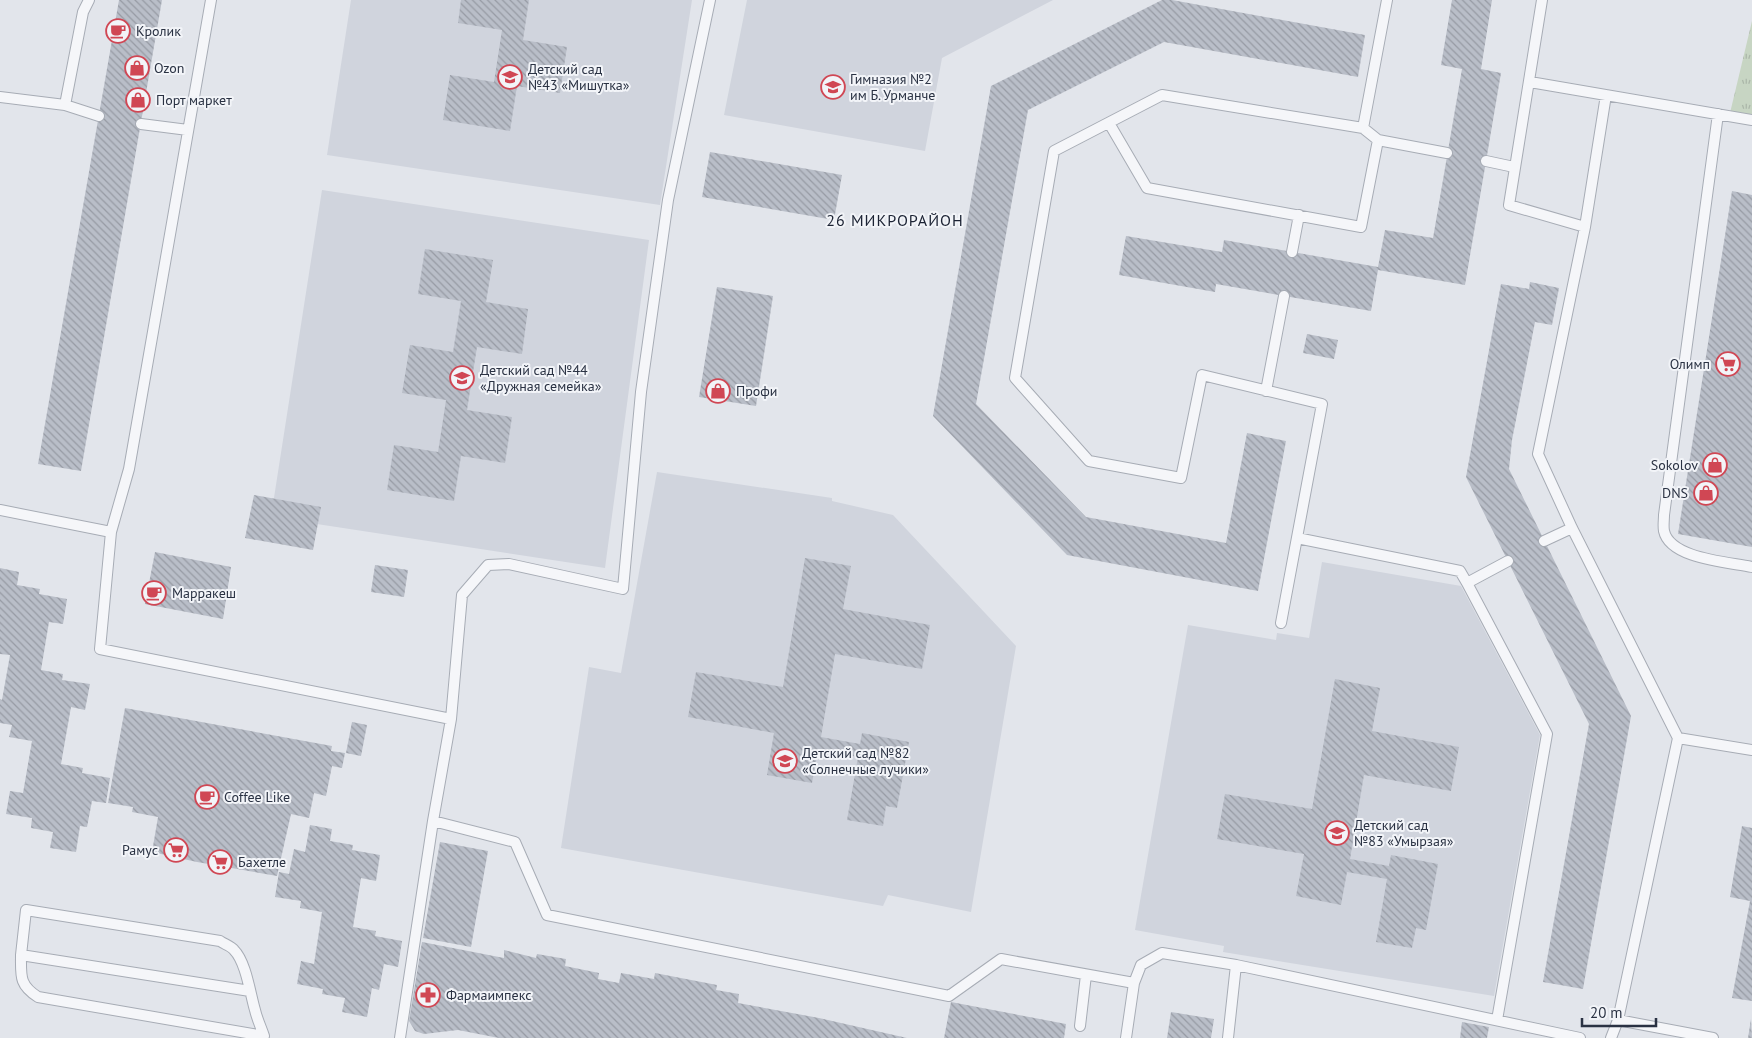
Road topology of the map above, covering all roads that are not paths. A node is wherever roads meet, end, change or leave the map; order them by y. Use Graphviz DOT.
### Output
graph roads {
  1 [pos="89,0"];
  2 [pos="211,0"];
  3 [pos="710,0"];
  4 [pos="1387,0"];
  5 [pos="1542,0"];
  6 [pos="1530,82"];
  7 [pos="1606,95"];
  8 [pos="0,97"];
  9 [pos="65,106"];
  10 [pos="1718,114"];
  11 [pos="99,116"];
  12 [pos="1752,120"];
  13 [pos="1108,123"];
  14 [pos="141,124"];
  15 [pos="1363,128"];
  16 [pos="188,130"];
  17 [pos="1378,140"];
  18 [pos="1448,153"];
  19 [pos="1486,160"];
  20 [pos="1514,167"];
  21 [pos="1299,216"];
  22 [pos="1585,227"];
  23 [pos="1292,252"];
  24 [pos="1284,296"];
  25 [pos="1266,391"];
  26 [pos="0,510"];
  27 [pos="1572,528"];
  28 [pos="111,532"];
  29 [pos="1297,538"];
  30 [pos="1544,541"];
  31 [pos="1508,561"];
  32 [pos="1752,567"];
  33 [pos="1467,583"];
  34 [pos="1280,623"];
  35 [pos="451,719"];
  36 [pos="1678,738"];
  37 [pos="1752,750"];
  38 [pos="433,822"];
  39 [pos="22,955"];
  40 [pos="1236,965"];
  41 [pos="1086,975"];
  42 [pos="1134,983"];
  43 [pos="250,991"];
  44 [pos="1497,1020"];
  45 [pos="1618,1020"];
  46 [pos="1080,1026"];
  47 [pos="269,1037"];
  48 [pos="1702,1037"];
  49 [pos="400,1038"];
  50 [pos="1126,1038"];
  51 [pos="1228,1038"];
  52 [pos="1580,1038"];
  53 [pos="1611,1038"];
  54 [pos="1713,1038"];
  1 -- 9 [label="lane"];
  2 -- 16 [label="lane"];
  3 -- 35 [label="lane"];
  4 -- 15 [label="lane"];
  5 -- 6 [label="lane"];
  6 -- 7 [label="lane"];
  6 -- 20 [label="lane"];
  7 -- 10 [label="lane"];
  7 -- 22 [label="lane"];
  8 -- 9 [label="lane"];
  9 -- 11 [label="lane"];
  10 -- 12 [label="lane"];
  10 -- 32 [label="lane"];
  13 -- 15 [label="lane"];
  13 -- 21 [label="lane"];
  13 -- 25 [label="lane"];
  14 -- 16 [label="lane"];
  15 -- 17 [label="lane"];
  16 -- 28 [label="lane"];
  17 -- 18 [label="lane"];
  17 -- 21 [label="lane"];
  19 -- 20 [label="lane"];
  20 -- 22 [label="lane"];
  21 -- 23 [label="lane"];
  22 -- 27 [label="lane"];
  24 -- 25 [label="lane"];
  25 -- 29 [label="lane"];
  26 -- 28 [label="lane"];
  27 -- 30 [label="lane"];
  27 -- 36 [label="lane"];
  28 -- 35 [label="lane"];
  29 -- 33 [label="lane"];
  29 -- 34 [label="lane"];
  31 -- 33 [label="lane"];
  33 -- 44 [label="lane"];
  35 -- 38 [label="lane"];
  36 -- 37 [label="lane"];
  36 -- 45 [label="lane"];
  38 -- 41 [label="lane"];
  38 -- 49 [label="lane"];
  39 -- 43 [label="lane"];
  39 -- 43 [label="lane"];
  39 -- 47 [label="lane"];
  40 -- 42 [label="lane"];
  40 -- 44 [label="lane"];
  40 -- 51 [label="lane"];
  41 -- 42 [label="lane"];
  41 -- 46 [label="lane"];
  42 -- 50 [label="lane"];
  43 -- 47 [label="lane"];
  44 -- 52 [label="lane"];
  45 -- 48 [label="lane"];
  45 -- 53 [label="lane"];
  48 -- 54 [label="lane"];
}
